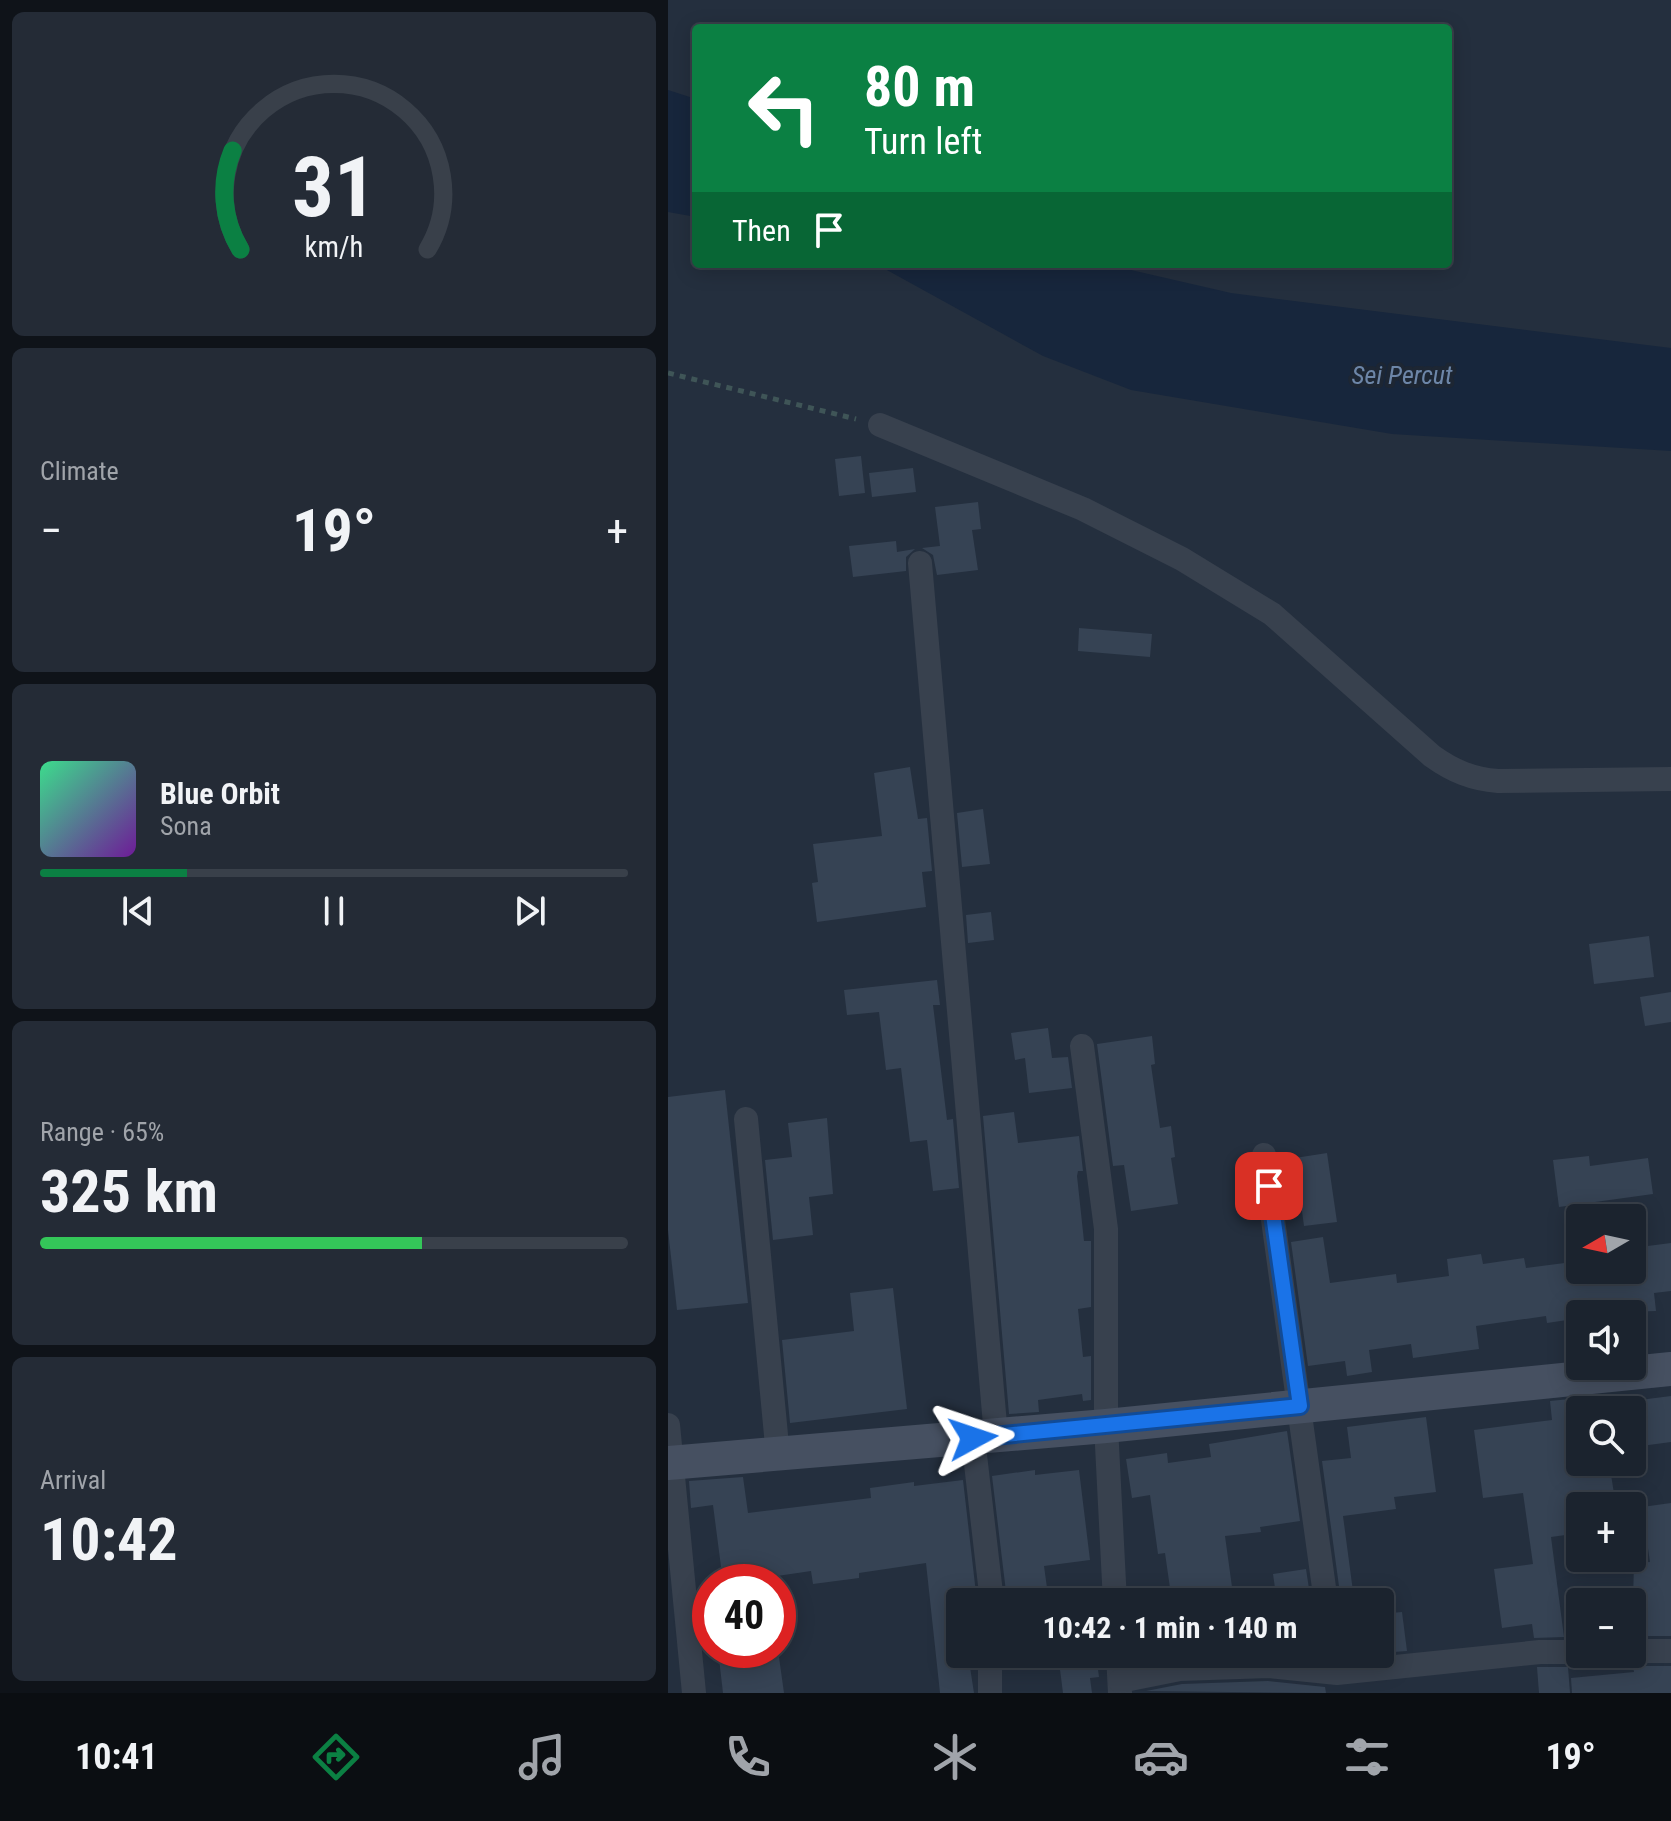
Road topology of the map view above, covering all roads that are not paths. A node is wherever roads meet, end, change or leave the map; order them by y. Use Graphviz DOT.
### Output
graph roads {
  1 [pos="880,425"];
  2 [pos="920,563"];
  3 [pos="1671,779"];
  4 [pos="1082,1046"];
  5 [pos="746,1119"];
  6 [pos="1264,1155"];
  7 [pos="1671,1369"];
  8 [pos="1300,1406"];
  9 [pos="668,1425"];
  10 [pos="1106,1426"];
  11 [pos="985,1437"];
  12 [pos="778,1456"];
  13 [pos="670,1463"];
  14 [pos="991,1588"];
  15 [pos="1114,1588"];
  16 [pos="1324,1588"];
  17 [pos="1646,1651"];
  18 [pos="1671,1651"];
  19 [pos="1566,1652"];
  20 [pos="990,1668"];
  21 [pos="1337,1673"];
  22 [pos="1120,1687"];
  23 [pos="694,1693"];
  24 [pos="990,1693"];
  1 -- 3 [label="street"];
  2 -- 11 [label="street"];
  4 -- 10 [label="street"];
  5 -- 12 [label="street"];
  6 -- 8 [label="street"];
  7 -- 8 [label="street"];
  8 -- 10 [label="street"];
  8 -- 16 [label="street"];
  9 -- 13 [label="street"];
  10 -- 11 [label="street"];
  10 -- 15 [label="street"];
  11 -- 12 [label="street"];
  11 -- 14 [label="street"];
  12 -- 13 [label="street"];
  13 -- 23 [label="street"];
  17 -- 18 [label="street"];
  19 -- 21 [label="street"];
  20 -- 24 [label="street"];
  21 -- 22 [label="street"];
}
